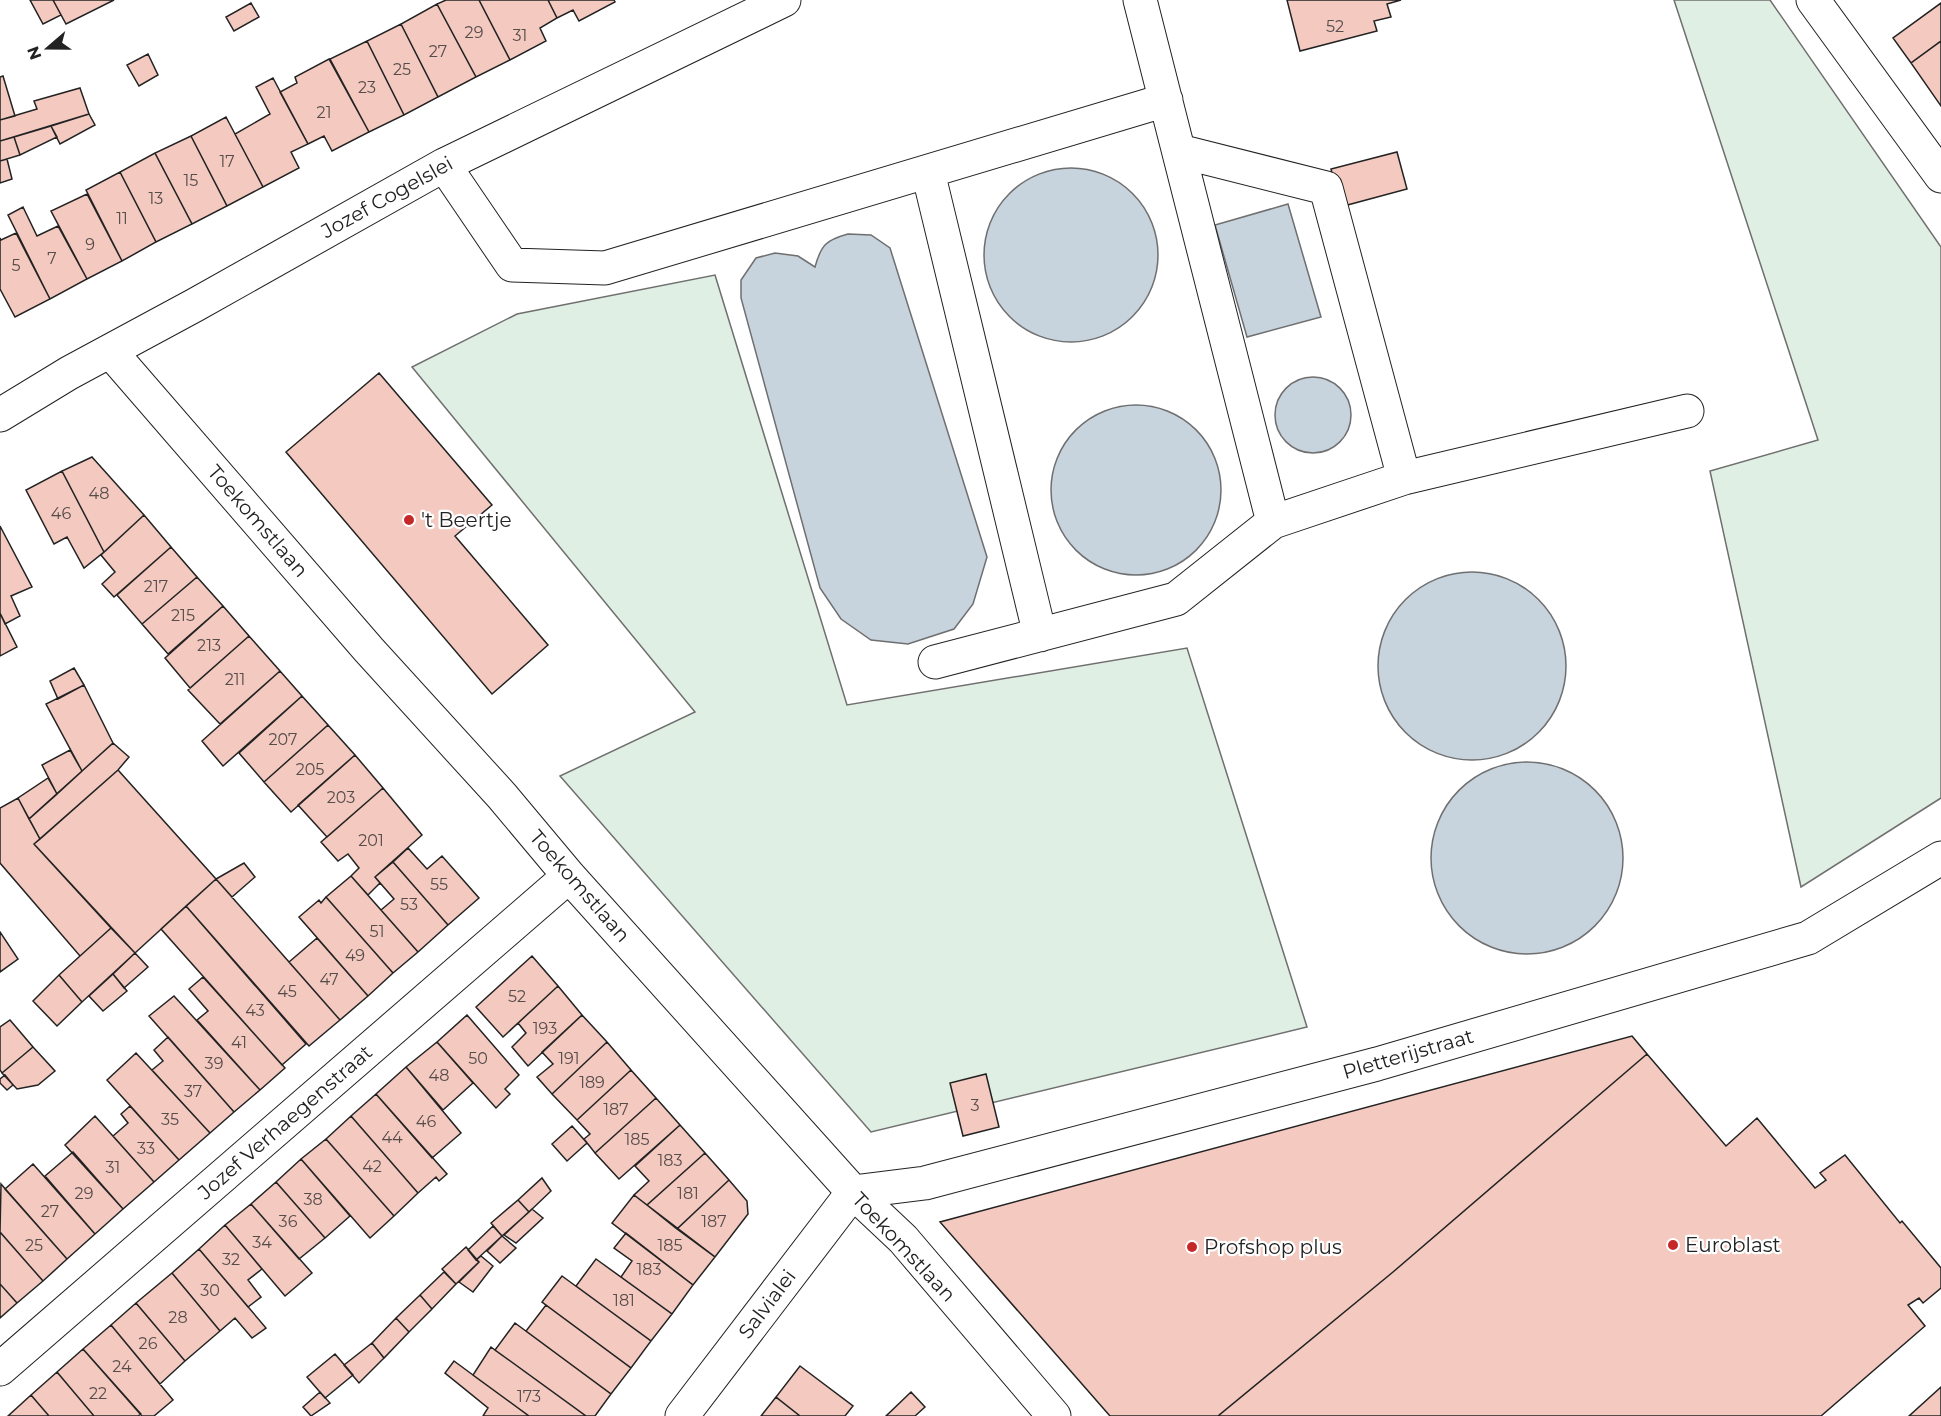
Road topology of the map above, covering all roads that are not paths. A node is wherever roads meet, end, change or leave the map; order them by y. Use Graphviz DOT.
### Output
graph roads {
  1 [pos="784,0"];
  2 [pos="1140,0"];
  3 [pos="1814,0"];
  4 [pos="1166,100"];
  5 [pos="1179,151"];
  6 [pos="444,165"];
  7 [pos="928,172"];
  8 [pos="1941,176"];
  9 [pos="110,351"];
  10 [pos="1687,411"];
  11 [pos="0,415"];
  12 [pos="1404,478"];
  13 [pos="1273,522"];
  14 [pos="1040,635"];
  15 [pos="935,662"];
  16 [pos="1941,858"];
  17 [pos="569,876"];
  18 [pos="853,1192"];
  19 [pos="0,1369"];
  20 [pos="682,1416"];
  21 [pos="1054,1416"];
  1 -- 6 [label="street, Jozef Cogelslei"];
  2 -- 4 [label="street"];
  3 -- 8 [label="street"];
  4 -- 5 [label="street"];
  4 -- 7 [label="street"];
  5 -- 12 [label="street"];
  5 -- 13 [label="street"];
  6 -- 7 [label="street"];
  6 -- 9 [label="street, Jozef Cogelslei"];
  7 -- 14 [label="street"];
  9 -- 11 [label="street, Jozef Cogelslei"];
  9 -- 17 [label="street, Toekomstlaan"];
  10 -- 12 [label="street"];
  12 -- 13 [label="street"];
  13 -- 14 [label="street"];
  14 -- 15 [label="street"];
  16 -- 18 [label="street, Pletterijstraat"];
  17 -- 18 [label="street, Toekomstlaan"];
  17 -- 19 [label="street, Jozef Verhaegenstraat"];
  18 -- 20 [label="street, Salvialei"];
  18 -- 21 [label="street, Toekomstlaan"];
}
